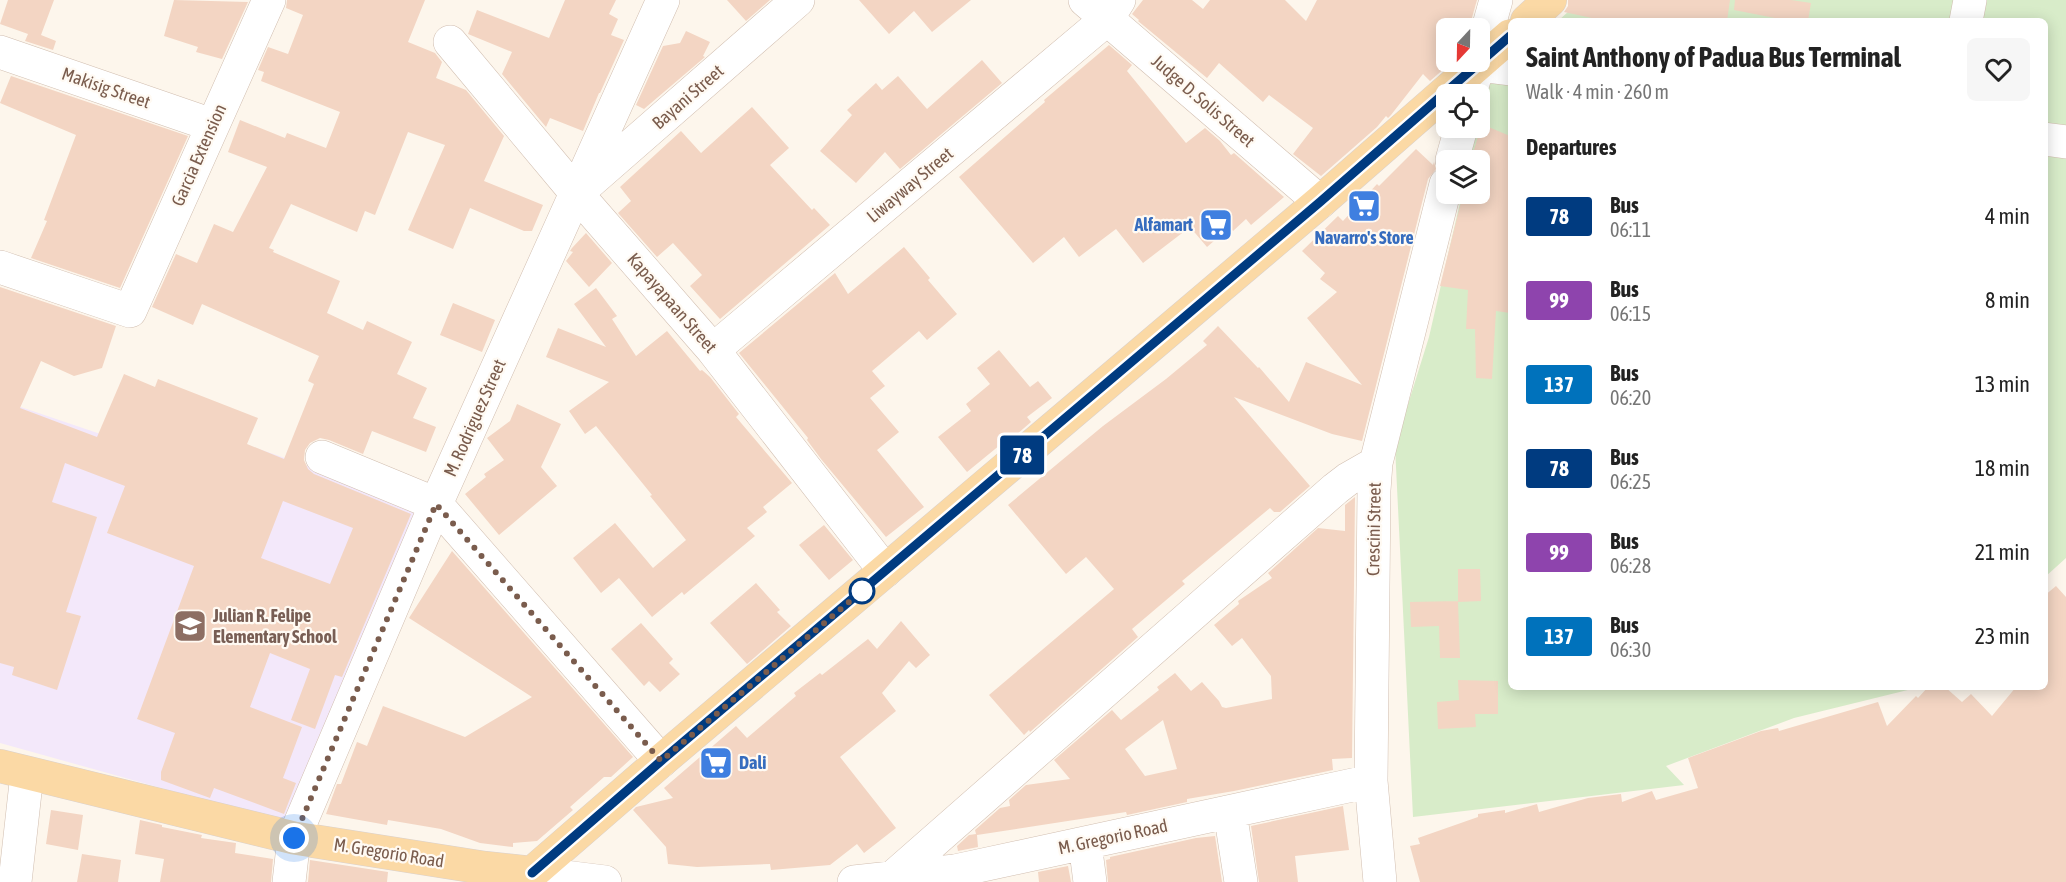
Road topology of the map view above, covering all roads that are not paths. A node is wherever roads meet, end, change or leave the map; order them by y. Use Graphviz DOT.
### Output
graph roads {
  1 [pos="269,0"];
  2 [pos="663,0"];
  3 [pos="798,0"];
  4 [pos="1496,0"];
  5 [pos="1550,0"];
  6 [pos="1970,0"];
  7 [pos="1104,6"];
  8 [pos="1530,18"];
  9 [pos="1967,18"];
  10 [pos="1508,38"];
  11 [pos="450,42"];
  12 [pos="0,52"];
  13 [pos="1508,70"];
  14 [pos="1474,80"];
  15 [pos="212,125"];
  16 [pos="2048,140"];
  17 [pos="2066,142"];
  18 [pos="577,194"];
  19 [pos="1320,202"];
  20 [pos="1441,204"];
  21 [pos="0,267"];
  22 [pos="712,350"];
  23 [pos="322,457"];
  24 [pos="1376,463"];
  25 [pos="436,504"];
  26 [pos="885,571"];
  27 [pos="661,761"];
  28 [pos="14,770"];
  29 [pos="1371,781"];
  30 [pos="1230,812"];
  31 [pos="294,838"];
  32 [pos="1085,843"];
  33 [pos="532,873"];
  34 [pos="484,875"];
  35 [pos="956,877"];
  36 [pos="892,878"];
  37 [pos="15,882"];
  38 [pos="289,882"];
  39 [pos="605,882"];
  40 [pos="854,882"];
  41 [pos="1090,882"];
  42 [pos="1241,882"];
  43 [pos="1380,882"];
  1 -- 15 [label="street, Garcia Extension"];
  2 -- 18 [label="street, M. Rodriguez Street"];
  3 -- 18 [label="street, Bayani Street"];
  4 -- 14 [label="street"];
  5 -- 8 [label="main road"];
  6 -- 9 [label="street"];
  7 -- 19 [label="street, Judge D. Solis Street"];
  7 -- 22 [label="street, Liwayway Street"];
  10 -- 14 [label="main road"];
  11 -- 18 [label="street, Kapayapaan Street"];
  12 -- 15 [label="street, Makisig Street"];
  13 -- 14 [label="street"];
  14 -- 19 [label="main road"];
  15 -- 21 [label="street, Garcia Extension"];
  16 -- 17 [label="street"];
  18 -- 22 [label="street, Kapayapaan Street"];
  18 -- 25 [label="street, M. Rodriguez Street"];
  19 -- 26 [label="main road"];
  20 -- 24 [label="street, Crescini Street"];
  22 -- 26 [label="street, Kapayapaan Street"];
  23 -- 25 [label="street"];
  24 -- 29 [label="street, Crescini Street"];
  24 -- 36 [label="street"];
  25 -- 27 [label="street"];
  25 -- 31 [label="street, M. Rodriguez Street"];
  26 -- 27 [label="main road"];
  27 -- 33 [label="main road"];
  28 -- 31 [label="main road, M. Gregorio Road"];
  28 -- 37 [label="street"];
  29 -- 30 [label="street, M. Gregorio Road"];
  29 -- 43 [label="street, Crescini Street"];
  30 -- 32 [label="street, M. Gregorio Road"];
  30 -- 42 [label="street"];
  31 -- 34 [label="main road, M. Gregorio Road"];
  31 -- 38 [label="street, M. Rodriguez Street"];
  32 -- 35 [label="street, M. Gregorio Road"];
  32 -- 41 [label="street"];
  33 -- 34 [label="main road, M. Gregorio Road"];
  33 -- 39 [label="street, M. Gregorio Road"];
  35 -- 36 [label="street, M. Gregorio Road"];
  36 -- 40 [label="street, M. Gregorio Road"];
}
